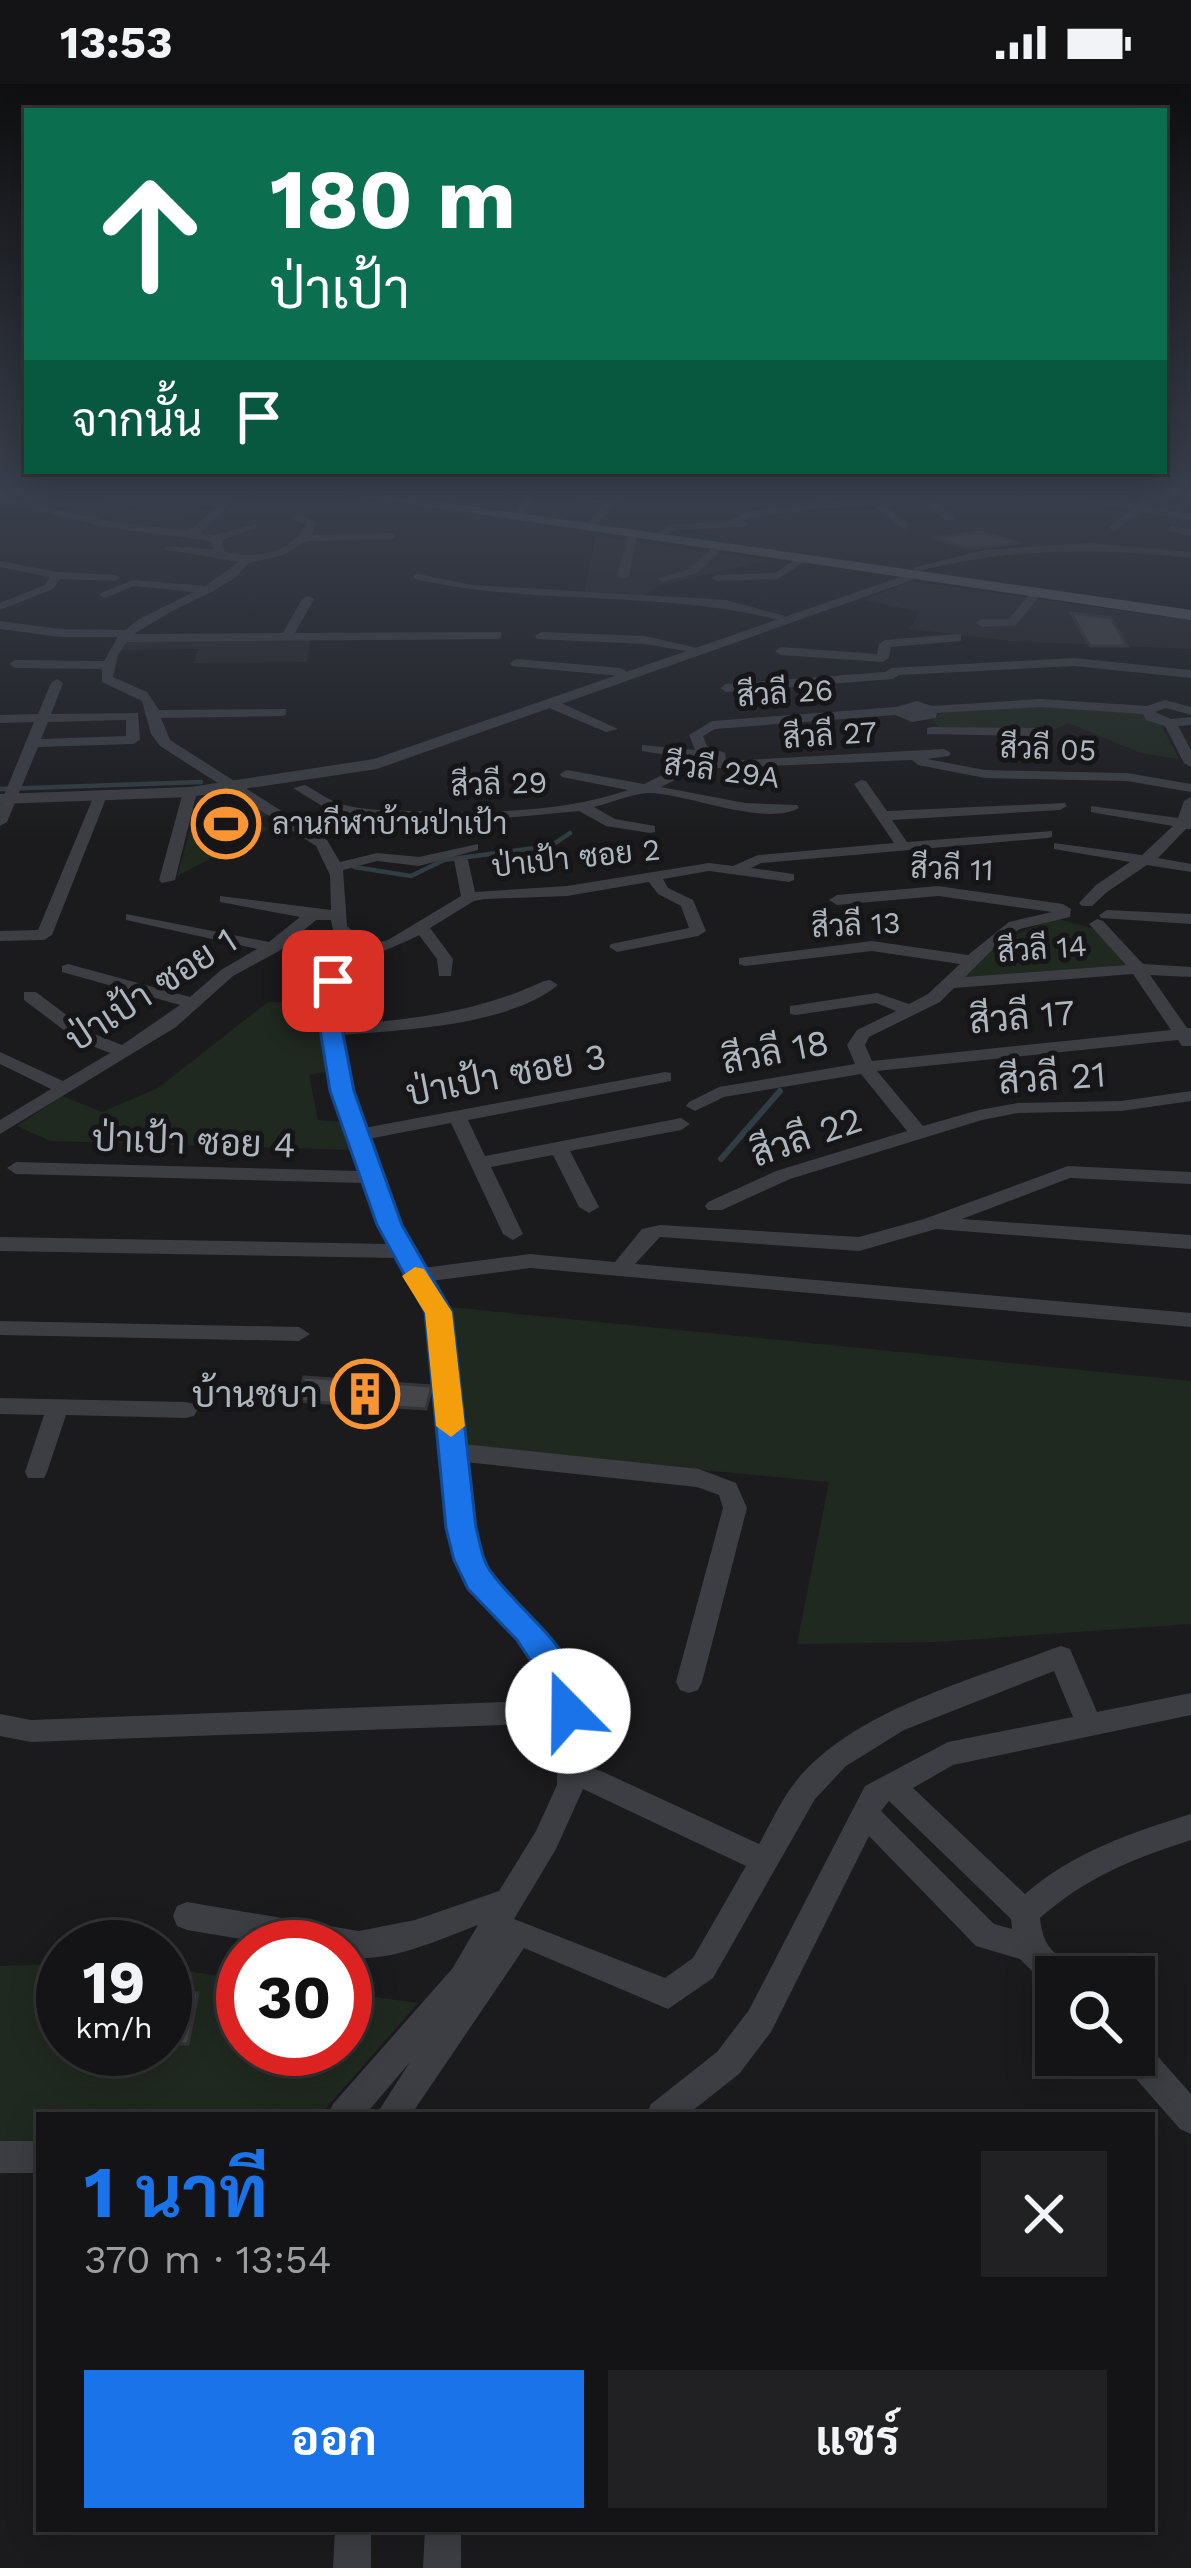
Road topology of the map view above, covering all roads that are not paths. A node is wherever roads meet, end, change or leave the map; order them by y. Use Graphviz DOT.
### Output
graph roads {
  1 [pos="169,610"];
  2 [pos="302,610"];
  3 [pos="752,610"];
  4 [pos="798,610"];
  5 [pos="807,610"];
  6 [pos="1022,610"];
  7 [pos="1154,610"];
  8 [pos="1191,615"];
  9 [pos="779,616"];
  10 [pos="68,617"];
  11 [pos="982,622"];
  12 [pos="0,625"];
  13 [pos="50,632"];
  14 [pos="497,634"];
  15 [pos="126,636"];
  16 [pos="286,636"];
  17 [pos="541,636"];
  18 [pos="957,638"];
  19 [pos="692,647"];
  20 [pos="781,650"];
  21 [pos="883,658"];
  22 [pos="516,663"];
  23 [pos="15,664"];
  24 [pos="108,665"];
  25 [pos="630,673"];
  26 [pos="892,674"];
  27 [pos="1191,674"];
  28 [pos="57,683"];
  29 [pos="726,688"];
  30 [pos="554,705"];
  31 [pos="1187,707"];
  32 [pos="904,708"];
  33 [pos="1148,710"];
  34 [pos="281,712"];
  35 [pos="152,714"];
  36 [pos="43,718"];
  37 [pos="0,719"];
  38 [pos="929,720"];
  39 [pos="1170,723"];
  40 [pos="611,729"];
  41 [pos="1036,732"];
  42 [pos="32,743"];
  43 [pos="647,748"];
  44 [pos="695,756"];
  45 [pos="904,756"];
  46 [pos="1189,756"];
  47 [pos="945,761"];
  48 [pos="567,774"];
  49 [pos="217,776"];
  50 [pos="861,784"];
  51 [pos="237,787"];
  52 [pos="300,788"];
  53 [pos="646,788"];
  54 [pos="1191,788"];
  55 [pos="9,791"];
  56 [pos="190,792"];
  57 [pos="100,796"];
  58 [pos="1191,801"];
  59 [pos="1060,806"];
  60 [pos="583,807"];
  61 [pos="792,808"];
  62 [pos="1096,809"];
  63 [pos="882,816"];
  64 [pos="0,822"];
  65 [pos="1188,824"];
  66 [pos="650,829"];
  67 [pos="903,847"];
  68 [pos="1144,861"];
  69 [pos="337,867"];
  70 [pos="1191,868"];
  71 [pos="735,870"];
  72 [pos="653,876"];
  73 [pos="789,877"];
  74 [pos="167,880"];
  75 [pos="469,898"];
  76 [pos="225,899"];
  77 [pos="837,900"];
  78 [pos="1087,903"];
  79 [pos="1064,911"];
  80 [pos="312,915"];
  81 [pos="339,915"];
  82 [pos="132,917"];
  83 [pos="1102,919"];
  84 [pos="1191,919"];
  85 [pos="422,928"];
  86 [pos="0,936"];
  87 [pos="617,947"];
  88 [pos="273,948"];
  89 [pos="364,951"];
  90 [pos="969,960"];
  91 [pos="746,962"];
  92 [pos="68,969"];
  93 [pos="1138,969"];
  94 [pos="1191,972"];
  95 [pos="445,973"];
  96 [pos="950,983"];
  97 [pos="550,985"];
  98 [pos="30,996"];
  99 [pos="192,1003"];
  100 [pos="796,1010"];
  101 [pos="910,1010"];
  102 [pos="332,1031"];
  103 [pos="1188,1038"];
  104 [pos="121,1052"];
  105 [pos="0,1058"];
  106 [pos="869,1067"];
  107 [pos="665,1077"];
  108 [pos="61,1087"];
  109 [pos="1191,1096"];
  110 [pos="695,1106"];
  111 [pos="458,1116"];
  112 [pos="681,1124"];
  113 [pos="0,1128"];
  114 [pos="920,1134"];
  115 [pos="358,1135"];
  116 [pos="558,1147"];
  117 [pos="481,1163"];
  118 [pos="16,1168"];
  119 [pos="370,1177"];
  120 [pos="1188,1182"];
  121 [pos="715,1206"];
  122 [pos="589,1207"];
  123 [pos="931,1224"];
  124 [pos="513,1234"];
  125 [pos="1191,1242"];
  126 [pos="0,1244"];
  127 [pos="409,1264"];
  128 [pos="618,1271"];
  129 [pos="1191,1320"];
  130 [pos="0,1328"];
  131 [pos="299,1334"];
  132 [pos="0,1406"];
  133 [pos="58,1408"];
  134 [pos="186,1410"];
  135 [pos="454,1452"];
  136 [pos="36,1472"];
  137 [pos="689,1682"];
  138 [pos="1191,1704"];
  139 [pos="568,1711"];
  140 [pos="0,1725"];
  141 [pos="1089,1725"];
  142 [pos="591,1780"];
  143 [pos="892,1786"];
  144 [pos="866,1814"];
  145 [pos="1191,1827"];
  146 [pos="764,1860"];
  147 [pos="509,1901"];
  148 [pos="1024,1913"];
  149 [pos="187,1916"];
  150 [pos="1028,1947"];
  151 [pos="1037,1956"];
  152 [pos="1154,2076"];
  153 [pos="347,2112"];
  154 [pos="394,2112"];
  155 [pos="666,2112"];
  156 [pos="1191,2118"];
  157 [pos="0,2157"];
  158 [pos="36,2157"];
  159 [pos="353,2532"];
  160 [pos="443,2532"];
  161 [pos="352,2568"];
  162 [pos="442,2568"];
  1 -- 15 [label="street"];
  2 -- 16 [label="street"];
  3 -- 9 [label="street"];
  4 -- 9 [label="street"];
  5 -- 25 [label="street"];
  6 -- 11 [label="street"];
  7 -- 8 [label="main road"];
  9 -- 19 [label="street"];
  10 -- 13 [label="street"];
  12 -- 13 [label="street"];
  13 -- 15 [label="street"];
  14 -- 16 [label="street"];
  15 -- 16 [label="street"];
  15 -- 24 [label="street"];
  17 -- 19 [label="street"];
  18 -- 21 [label="street"];
  19 -- 25 [label="street"];
  20 -- 21 [label="street"];
  21 -- 26 [label="street"];
  22 -- 25 [label="street"];
  23 -- 24 [label="street"];
  24 -- 35 [label="street"];
  25 -- 30 [label="street"];
  25 -- 49 [label="street"];
  26 -- 27 [label="street"];
  26 -- 29 [label="street"];
  26 -- 32 [label="street"];
  28 -- 36 [label="street"];
  30 -- 40 [label="street"];
  30 -- 51 [label="street"];
  31 -- 33 [label="street"];
  31 -- 39 [label="street"];
  32 -- 38 [label="street"];
  32 -- 44 [label="street, สีวลี 26"];
  33 -- 38 [label="street"];
  33 -- 39 [label="street"];
  34 -- 35 [label="street"];
  35 -- 49 [label="street"];
  36 -- 37 [label="street"];
  36 -- 42 [label="street"];
  36 -- 42 [label="street"];
  38 -- 41 [label="street"];
  38 -- 47 [label="street"];
  39 -- 46 [label="street"];
  42 -- 55 [label="street"];
  43 -- 44 [label="street"];
  44 -- 45 [label="street, สีวลี 27"];
  44 -- 53 [label="street, สีวลี 29"];
  45 -- 47 [label="street, สีวลี 05"];
  47 -- 54 [label="street, สีวลี 05"];
  48 -- 53 [label="street, สีวลี 29A"];
  49 -- 51 [label="street"];
  49 -- 55 [label="street"];
  50 -- 63 [label="street"];
  51 -- 56 [label="street"];
  51 -- 69 [label="street"];
  52 -- 60 [label="street, สีวลี 29"];
  53 -- 60 [label="street, สีวลี 29"];
  53 -- 61 [label="street, สีวลี 29A"];
  55 -- 57 [label="street"];
  55 -- 64 [label="street"];
  56 -- 57 [label="street"];
  56 -- 74 [label="street"];
  57 -- 86 [label="street"];
  58 -- 65 [label="street"];
  59 -- 63 [label="street"];
  60 -- 66 [label="street"];
  62 -- 65 [label="street"];
  63 -- 67 [label="street"];
  65 -- 68 [label="street"];
  67 -- 68 [label="street"];
  67 -- 71 [label="street"];
  68 -- 70 [label="street"];
  68 -- 78 [label="street"];
  69 -- 75 [label="street"];
  69 -- 81 [label="street"];
  71 -- 72 [label="street, ป่าเป้า ซอย 2"];
  71 -- 73 [label="street"];
  72 -- 75 [label="street, ป่าเป้า ซอย 2"];
  72 -- 87 [label="street"];
  75 -- 85 [label="street, ป่าเป้า ซอย 2"];
  76 -- 80 [label="street"];
  77 -- 79 [label="street, สีวลี 11"];
  78 -- 79 [label="street"];
  78 -- 83 [label="street"];
  79 -- 83 [label="street"];
  79 -- 90 [label="street"];
  80 -- 81 [label="street"];
  80 -- 88 [label="street, ป่าเป้า ซอย 1"];
  81 -- 89 [label="street"];
  82 -- 88 [label="street"];
  83 -- 84 [label="street"];
  83 -- 93 [label="street"];
  85 -- 89 [label="street, ป่าเป้า ซอย 2"];
  85 -- 95 [label="street"];
  88 -- 99 [label="street, ป่าเป้า ซอย 1"];
  89 -- 102 [label="street"];
  90 -- 91 [label="street, สีวลี 13"];
  90 -- 96 [label="street"];
  92 -- 99 [label="street"];
  93 -- 94 [label="street, สีวลี 14"];
  93 -- 96 [label="street, สีวลี 14"];
  93 -- 103 [label="street"];
  96 -- 101 [label="street"];
  97 -- 102 [label="street"];
  98 -- 104 [label="street"];
  99 -- 104 [label="street, ป่าเป้า ซอย 1"];
  100 -- 101 [label="street"];
  101 -- 106 [label="street"];
  102 -- 115 [label="street"];
  103 -- 106 [label="street, สีวลี 17"];
  104 -- 108 [label="street, ป่าเป้า ซอย 1"];
  105 -- 108 [label="street"];
  106 -- 110 [label="street, สีวลี 18"];
  106 -- 114 [label="street"];
  107 -- 111 [label="street, ป่าเป้า ซอย 3"];
  108 -- 113 [label="street, ป่าเป้า ซอย 1"];
  109 -- 114 [label="street, สีวลี 21"];
  111 -- 115 [label="street, ป่าเป้า ซอย 3"];
  111 -- 117 [label="street"];
  112 -- 116 [label="street"];
  114 -- 121 [label="street, สีวลี 22"];
  115 -- 119 [label="street"];
  116 -- 117 [label="street"];
  116 -- 122 [label="street"];
  117 -- 124 [label="street"];
  118 -- 119 [label="street, ป่าเป้า ซอย 4"];
  119 -- 127 [label="street"];
  120 -- 123 [label="street"];
  123 -- 125 [label="street"];
  123 -- 128 [label="street"];
  126 -- 127 [label="street"];
  127 -- 128 [label="street"];
  127 -- 135 [label="street"];
  128 -- 129 [label="street"];
  130 -- 131 [label="street"];
  132 -- 133 [label="street"];
  133 -- 134 [label="street"];
  133 -- 136 [label="street"];
  135 -- 137 [label="street"];
  135 -- 139 [label="street"];
  138 -- 141 [label="street"];
  139 -- 140 [label="street"];
  139 -- 147 [label="street"];
  141 -- 143 [label="street"];
  141 -- 146 [label="street"];
  142 -- 146 [label="street"];
  143 -- 144 [label="street"];
  143 -- 148 [label="street"];
  144 -- 150 [label="street"];
  144 -- 155 [label="street"];
  145 -- 148 [label="street"];
  146 -- 154 [label="street"];
  147 -- 149 [label="street"];
  147 -- 153 [label="street"];
  148 -- 150 [label="street"];
  150 -- 151 [label="street"];
  152 -- 156 [label="street"];
  157 -- 158 [label="street"];
  159 -- 161 [label="street"];
  160 -- 162 [label="street"];
}
